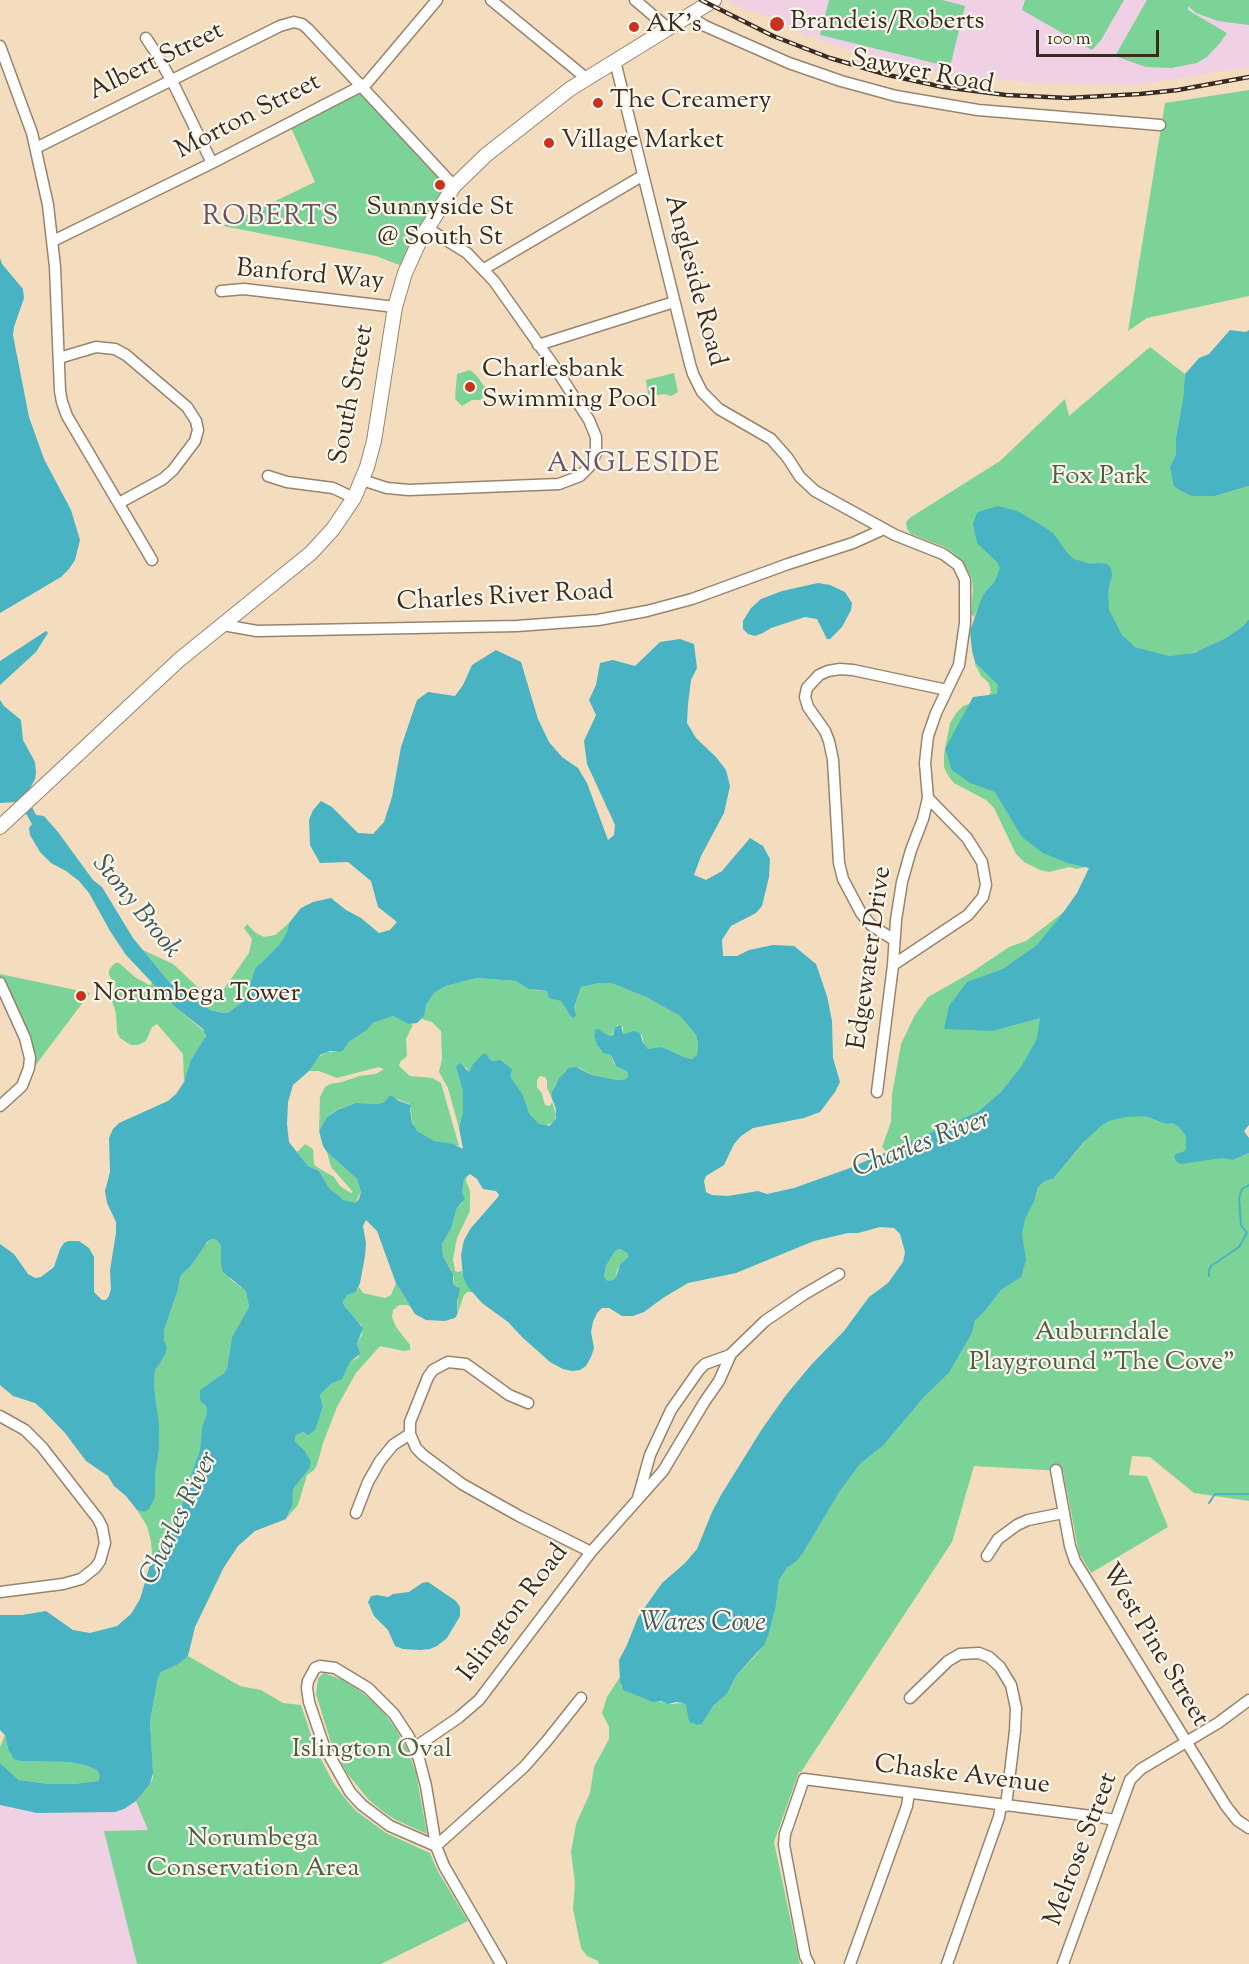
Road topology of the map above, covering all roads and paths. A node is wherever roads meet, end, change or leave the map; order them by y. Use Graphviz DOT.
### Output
graph roads {
  1 [pos="437,0"];
  2 [pos="491,0"];
  3 [pos="635,0"];
  4 [pos="714,0"];
  5 [pos="689,16"];
  6 [pos="669,28"];
  7 [pos="146,38"];
  8 [pos="0,46"];
  9 [pos="615,61"];
  10 [pos="586,78"];
  11 [pos="171,81"];
  12 [pos="361,86"];
  13 [pos="1160,125"];
  14 [pos="36,148"];
  15 [pos="212,163"];
  16 [pos="642,176"];
  17 [pos="454,186"];
  18 [pos="426,228"];
  19 [pos="53,241"];
  20 [pos="484,269"];
  21 [pos="221,291"];
  22 [pos="674,302"];
  23 [pos="395,307"];
  24 [pos="538,345"];
  25 [pos="59,358"];
  26 [pos="268,476"];
  27 [pos="362,480"];
  28 [pos="354,498"];
  29 [pos="119,503"];
  30 [pos="884,529"];
  31 [pos="152,560"];
  32 [pos="223,625"];
  33 [pos="947,690"];
  34 [pos="928,798"];
  35 [pos="0,827"];
  36 [pos="894,940"];
  37 [pos="892,965"];
  38 [pos="0,983"];
  39 [pos="877,1092"];
  40 [pos="0,1106"];
  41 [pos="840,1274"];
  42 [pos="731,1354"];
  43 [pos="528,1403"];
  44 [pos="0,1416"];
  45 [pos="410,1434"];
  46 [pos="1056,1470"];
  47 [pos="638,1499"];
  48 [pos="356,1513"];
  49 [pos="1063,1513"];
  50 [pos="591,1552"];
  51 [pos="987,1556"];
  52 [pos="0,1592"];
  53 [pos="580,1698"];
  54 [pos="910,1698"];
  55 [pos="1249,1700"];
  56 [pos="1186,1743"];
  57 [pos="414,1748"];
  58 [pos="909,1793"];
  59 [pos="1003,1805"];
  60 [pos="1114,1820"];
  61 [pos="1249,1828"];
  62 [pos="436,1846"];
  63 [pos="501,1964"];
  64 [pos="809,1964"];
  65 [pos="850,1964"];
  66 [pos="947,1964"];
  67 [pos="1063,1964"];
  1 -- 12 [label="street, Morton Street"];
  2 -- 10 [label="street"];
  3 -- 6 [label="street"];
  4 -- 5 [label="main road, South Street"];
  5 -- 6 [label="main road, South Street"];
  5 -- 13 [label="street, Sawyer Road"];
  6 -- 9 [label="main road, South Street"];
  7 -- 11 [label="street"];
  8 -- 14 [label="street"];
  9 -- 10 [label="main road, South Street"];
  9 -- 16 [label="street, Angleside Road"];
  10 -- 17 [label="main road, South Street"];
  11 -- 12 [label="street, Albert Street"];
  11 -- 14 [label="street, Albert Street"];
  11 -- 15 [label="street"];
  12 -- 15 [label="street, Morton Street"];
  12 -- 17 [label="street"];
  14 -- 19 [label="street"];
  15 -- 19 [label="street, Morton Street"];
  16 -- 20 [label="street"];
  16 -- 22 [label="street, Angleside Road"];
  17 -- 18 [label="main road, South Street"];
  18 -- 20 [label="street"];
  18 -- 23 [label="main road, South Street"];
  19 -- 25 [label="street"];
  20 -- 24 [label="street"];
  21 -- 23 [label="street, Banford Way"];
  22 -- 24 [label="street"];
  22 -- 30 [label="street, Angleside Road"];
  23 -- 27 [label="main road, South Street"];
  24 -- 27 [label="street"];
  25 -- 29 [label="street"];
  25 -- 29 [label="street"];
  26 -- 28 [label="street"];
  27 -- 28 [label="main road, South Street"];
  28 -- 32 [label="main road, South Street"];
  29 -- 31 [label="street"];
  30 -- 32 [label="street, Charles River Road"];
  30 -- 33 [label="street, Edgewater Drive"];
  32 -- 35 [label="main road, South Street"];
  33 -- 34 [label="street, Edgewater Drive"];
  33 -- 36 [label="street"];
  34 -- 36 [label="street, Edgewater Drive"];
  34 -- 37 [label="street"];
  36 -- 37 [label="street, Edgewater Drive"];
  37 -- 39 [label="street, Edgewater Drive"];
  38 -- 40 [label="street"];
  41 -- 42 [label="street"];
  42 -- 47 [label="street"];
  42 -- 47 [label="street"];
  43 -- 45 [label="street"];
  44 -- 52 [label="street"];
  45 -- 48 [label="street"];
  45 -- 50 [label="street, Islington Road"];
  46 -- 49 [label="street, West Pine Street"];
  47 -- 50 [label="street"];
  49 -- 51 [label="street"];
  49 -- 56 [label="street, West Pine Street"];
  50 -- 57 [label="street, Islington Road"];
  53 -- 62 [label="street"];
  54 -- 59 [label="street"];
  55 -- 56 [label="street, Melrose Street"];
  56 -- 60 [label="street, Melrose Street"];
  56 -- 61 [label="street, West Pine Street"];
  57 -- 62 [label="street"];
  57 -- 62 [label="street"];
  58 -- 59 [label="street, Chaske Avenue"];
  58 -- 64 [label="street, Chaske Avenue"];
  58 -- 65 [label="street"];
  59 -- 60 [label="street, Chaske Avenue"];
  59 -- 66 [label="street"];
  60 -- 67 [label="street, Melrose Street"];
  62 -- 63 [label="street"];
}
